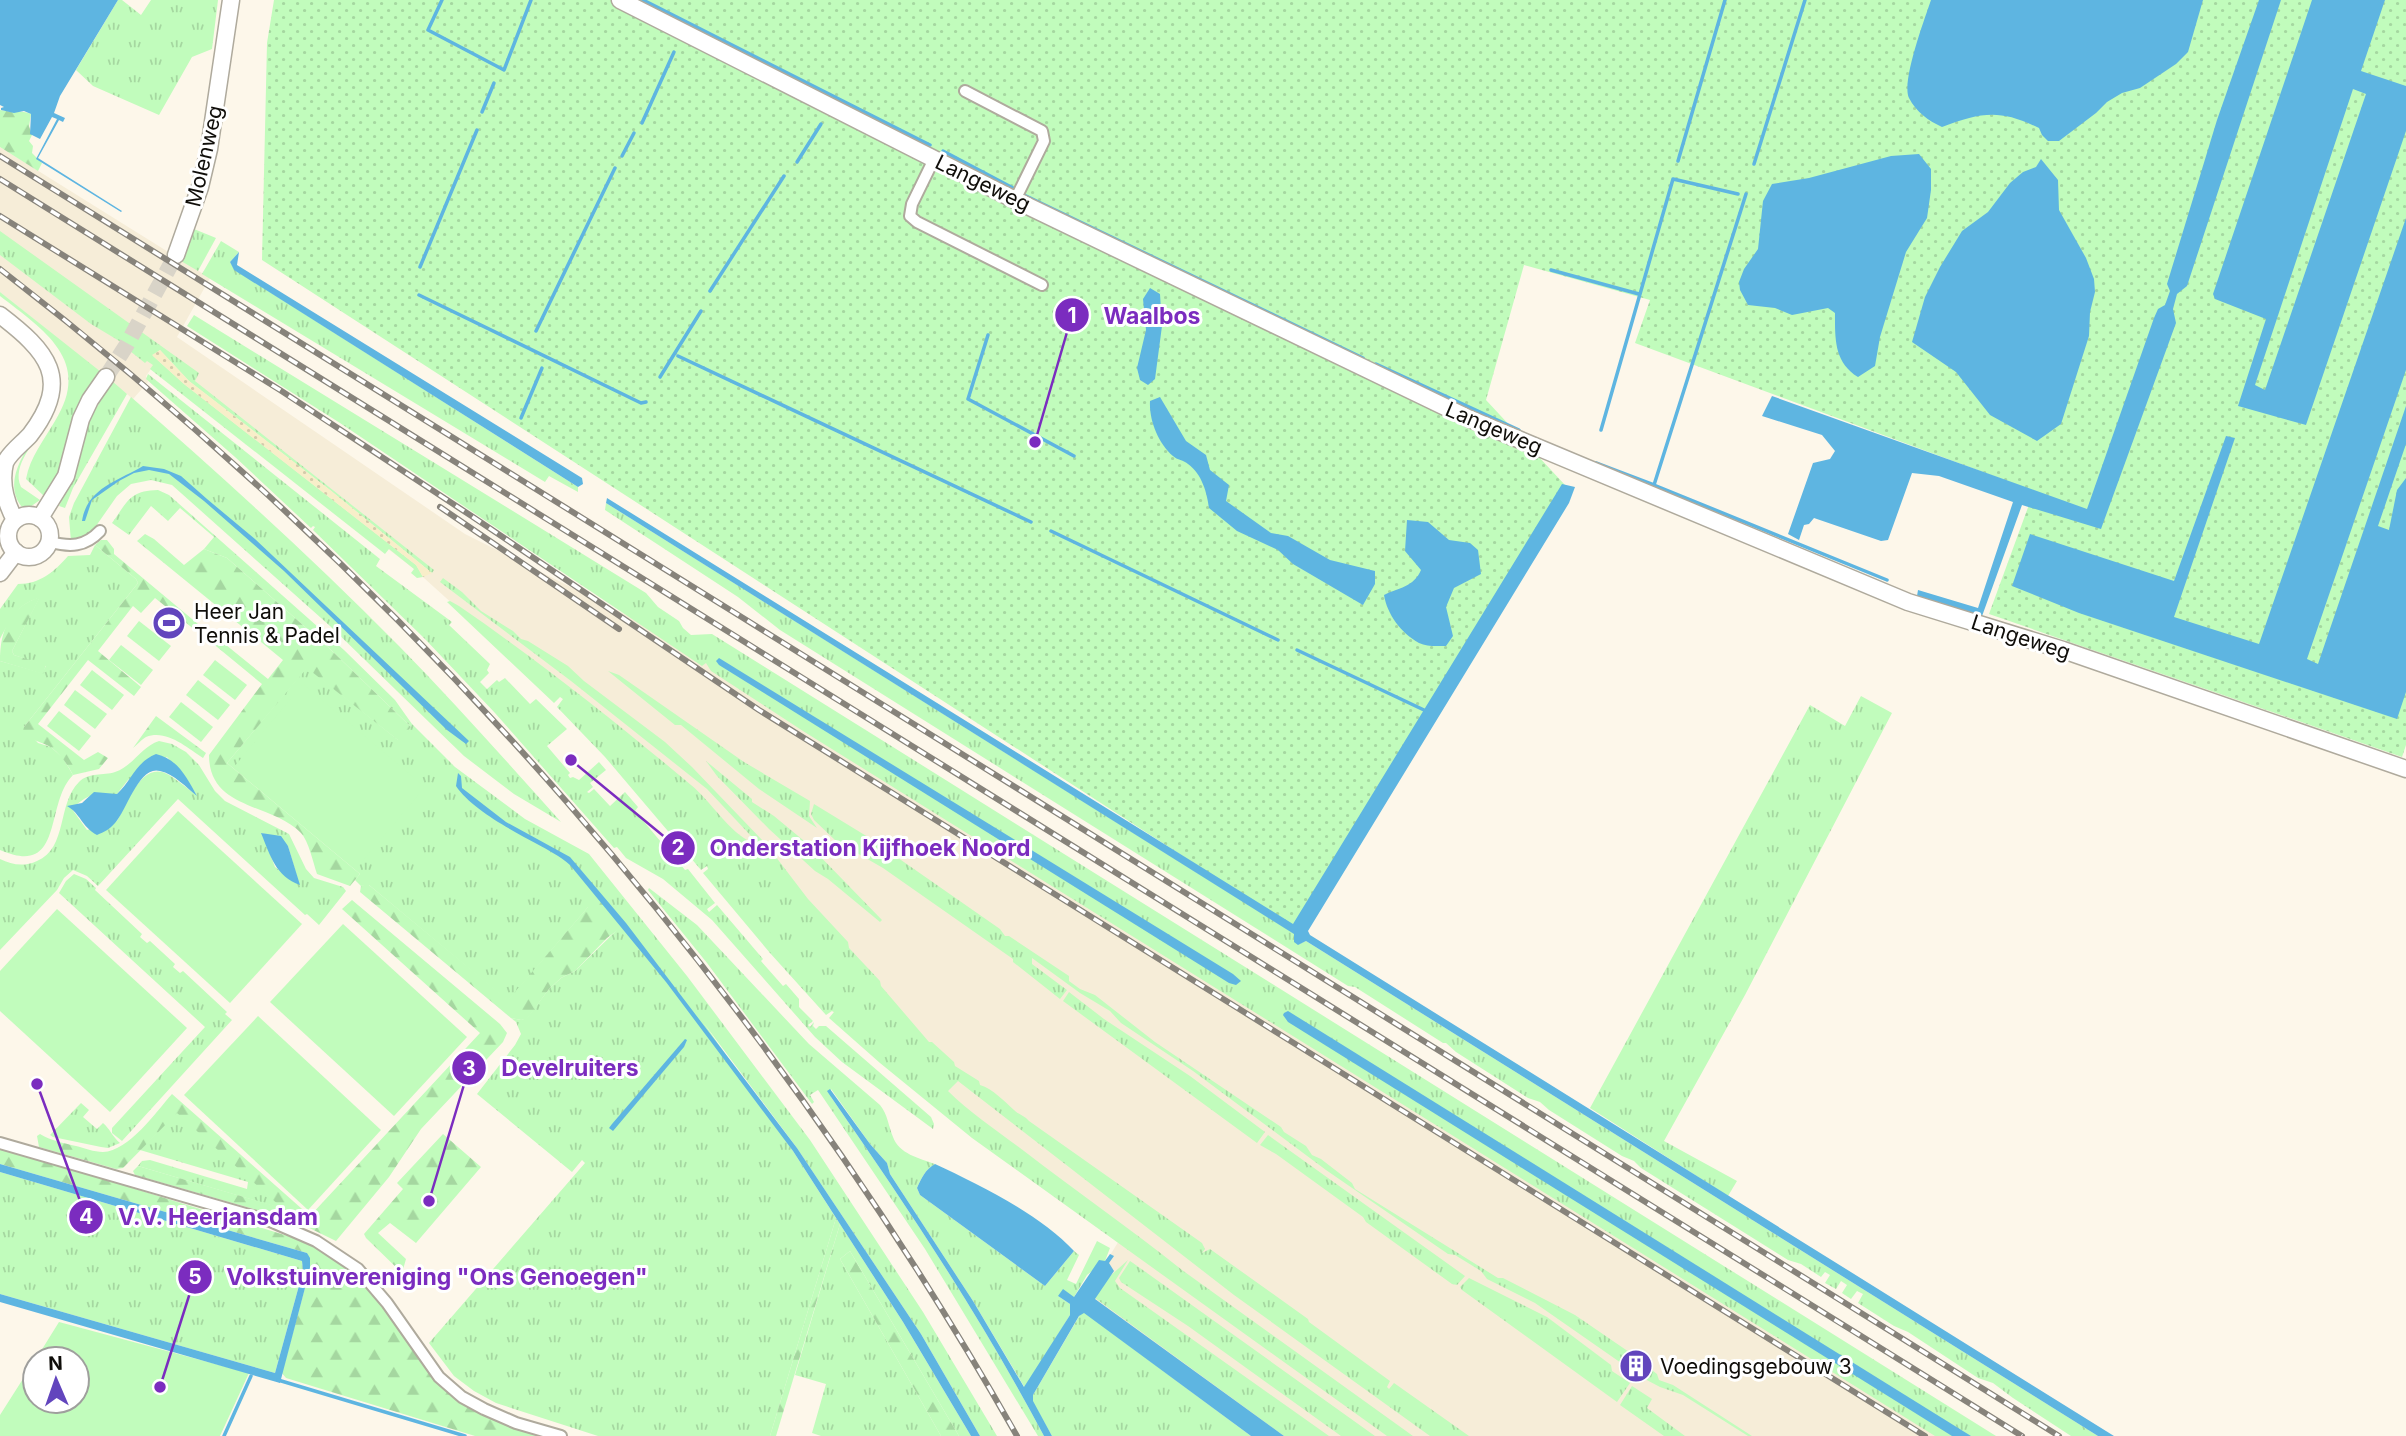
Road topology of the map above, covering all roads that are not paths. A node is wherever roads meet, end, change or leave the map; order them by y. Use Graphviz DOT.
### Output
graph roads {
  1 [pos="231,0"];
  2 [pos="620,0"];
  3 [pos="965,91"];
  4 [pos="934,159"];
  5 [pos="1015,200"];
  6 [pos="176,256"];
  7 [pos="1042,285"];
  8 [pos="0,315"];
  9 [pos="106,377"];
  10 [pos="40,518"];
  11 [pos="15,520"];
  12 [pos="100,531"];
  13 [pos="50,542"];
  14 [pos="16,552"];
  15 [pos="0,573"];
  16 [pos="2406,769"];
  17 [pos="0,1143"];
  18 [pos="561,1436"];
  1 -- 6 [label="main road, Molenweg"];
  2 -- 4 [label="main road, Langeweg"];
  3 -- 5 [label="street"];
  4 -- 5 [label="main road, Langeweg"];
  4 -- 7 [label="street"];
  5 -- 16 [label="main road, Langeweg"];
  8 -- 11 [label="main road"];
  9 -- 10 [label="main road"];
  10 -- 11 [label="main road"];
  10 -- 13 [label="main road"];
  11 -- 14 [label="main road"];
  12 -- 13 [label="street"];
  13 -- 14 [label="main road"];
  14 -- 15 [label="main road"];
  17 -- 18 [label="street"];
}
